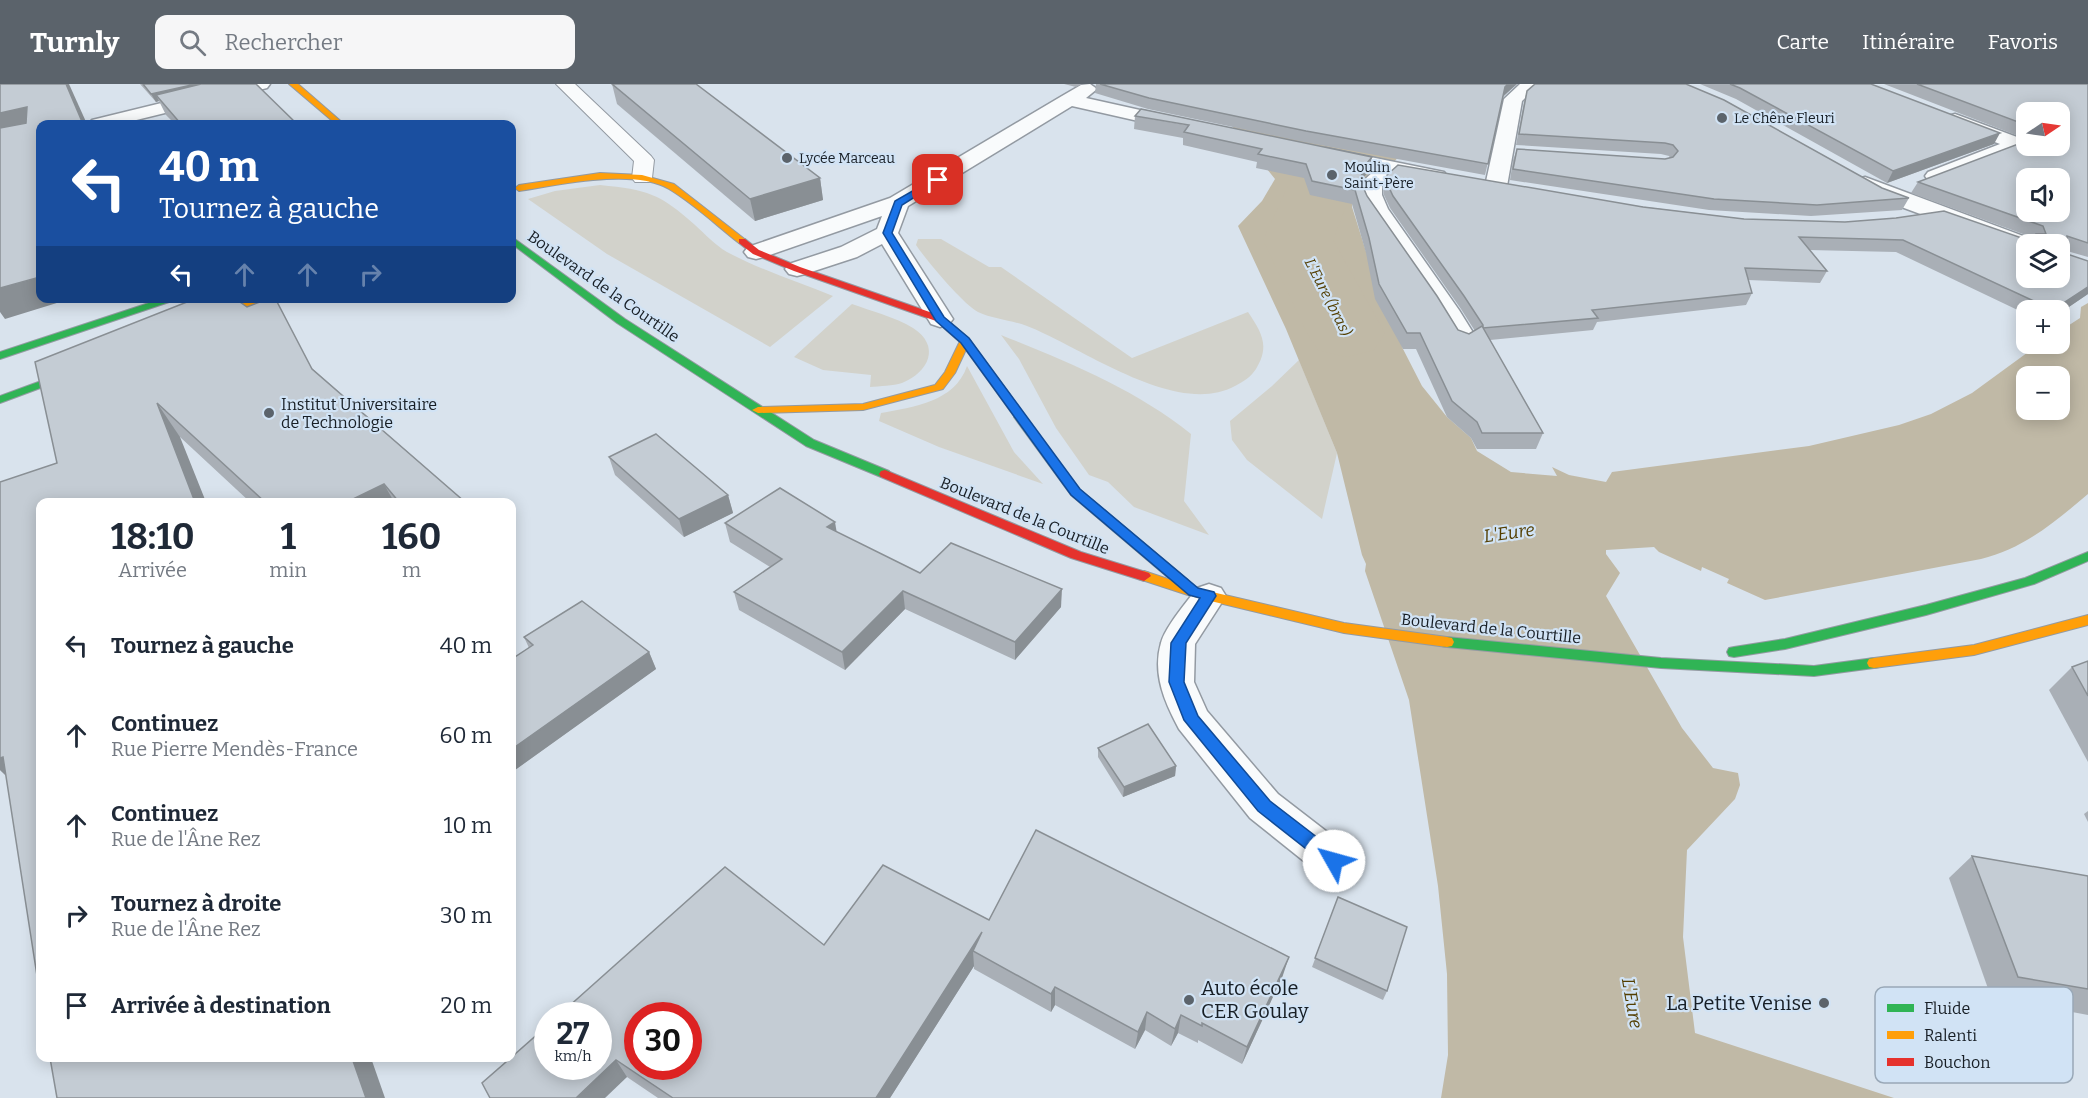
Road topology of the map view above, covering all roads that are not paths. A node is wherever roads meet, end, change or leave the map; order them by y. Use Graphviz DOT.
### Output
graph roads {
  1 [pos="261,84"];
  2 [pos="293,84"];
  3 [pos="565,84"];
  4 [pos="1098,84"];
  5 [pos="1532,84"];
  6 [pos="1069,100"];
  7 [pos="1936,112"];
  8 [pos="116,120"];
  9 [pos="335,120"];
  10 [pos="1197,128"];
  11 [pos="1310,151"];
  12 [pos="1503,153"];
  13 [pos="1525,154"];
  14 [pos="1391,167"];
  15 [pos="1850,175"];
  16 [pos="642,178"];
  17 [pos="1453,179"];
  18 [pos="1496,186"];
  19 [pos="519,188"];
  20 [pos="1885,193"];
  21 [pos="898,203"];
  22 [pos="1938,213"];
  23 [pos="1896,221"];
  24 [pos="887,233"];
  25 [pos="2016,241"];
  26 [pos="516,243"];
  27 [pos="530,252"];
  28 [pos="756,252"];
  29 [pos="516,253"];
  30 [pos="797,269"];
  31 [pos="161,303"];
  32 [pos="253,303"];
  33 [pos="940,319"];
  34 [pos="188,328"];
  35 [pos="1464,339"];
  36 [pos="965,341"];
  37 [pos="0,356"];
  38 [pos="100,362"];
  39 [pos="0,400"];
  40 [pos="758,410"];
  41 [pos="2088,556"];
  42 [pos="1202,594"];
  43 [pos="2088,620"];
  44 [pos="1661,663"];
  45 [pos="1334,861"];
  1 -- 8 [label="street"];
  2 -- 9 [label="main road"];
  3 -- 16 [label="lane"];
  4 -- 6 [label="street"];
  5 -- 12 [label="street"];
  6 -- 10 [label="street"];
  6 -- 21 [label="street"];
  7 -- 20 [label="street"];
  11 -- 14 [label="street"];
  12 -- 13 [label="lane"];
  12 -- 18 [label="street"];
  14 -- 17 [label="street"];
  14 -- 35 [label="street"];
  15 -- 20 [label="street"];
  16 -- 19 [label="main road"];
  16 -- 28 [label="main road"];
  20 -- 22 [label="street"];
  21 -- 24 [label="street"];
  21 -- 28 [label="street"];
  22 -- 23 [label="street"];
  22 -- 25 [label="street"];
  24 -- 30 [label="street"];
  24 -- 33 [label="street"];
  26 -- 27 [label="main road, Boulevard de la Courtille"];
  27 -- 29 [label="main road"];
  27 -- 40 [label="main road, Boulevard de la Courtille"];
  28 -- 30 [label="main road"];
  30 -- 33 [label="main road"];
  31 -- 37 [label="main road"];
  32 -- 34 [label="main road"];
  33 -- 36 [label="main road"];
  36 -- 40 [label="main road"];
  36 -- 42 [label="main road"];
  38 -- 39 [label="main road"];
  40 -- 42 [label="main road, Boulevard de la Courtille"];
  41 -- 44 [label="main road, Boulevard de la Courtille"];
  42 -- 44 [label="main road, Boulevard de la Courtille"];
  42 -- 45 [label="street"];
  43 -- 44 [label="main road, Boulevard de la Courtille"];
}
